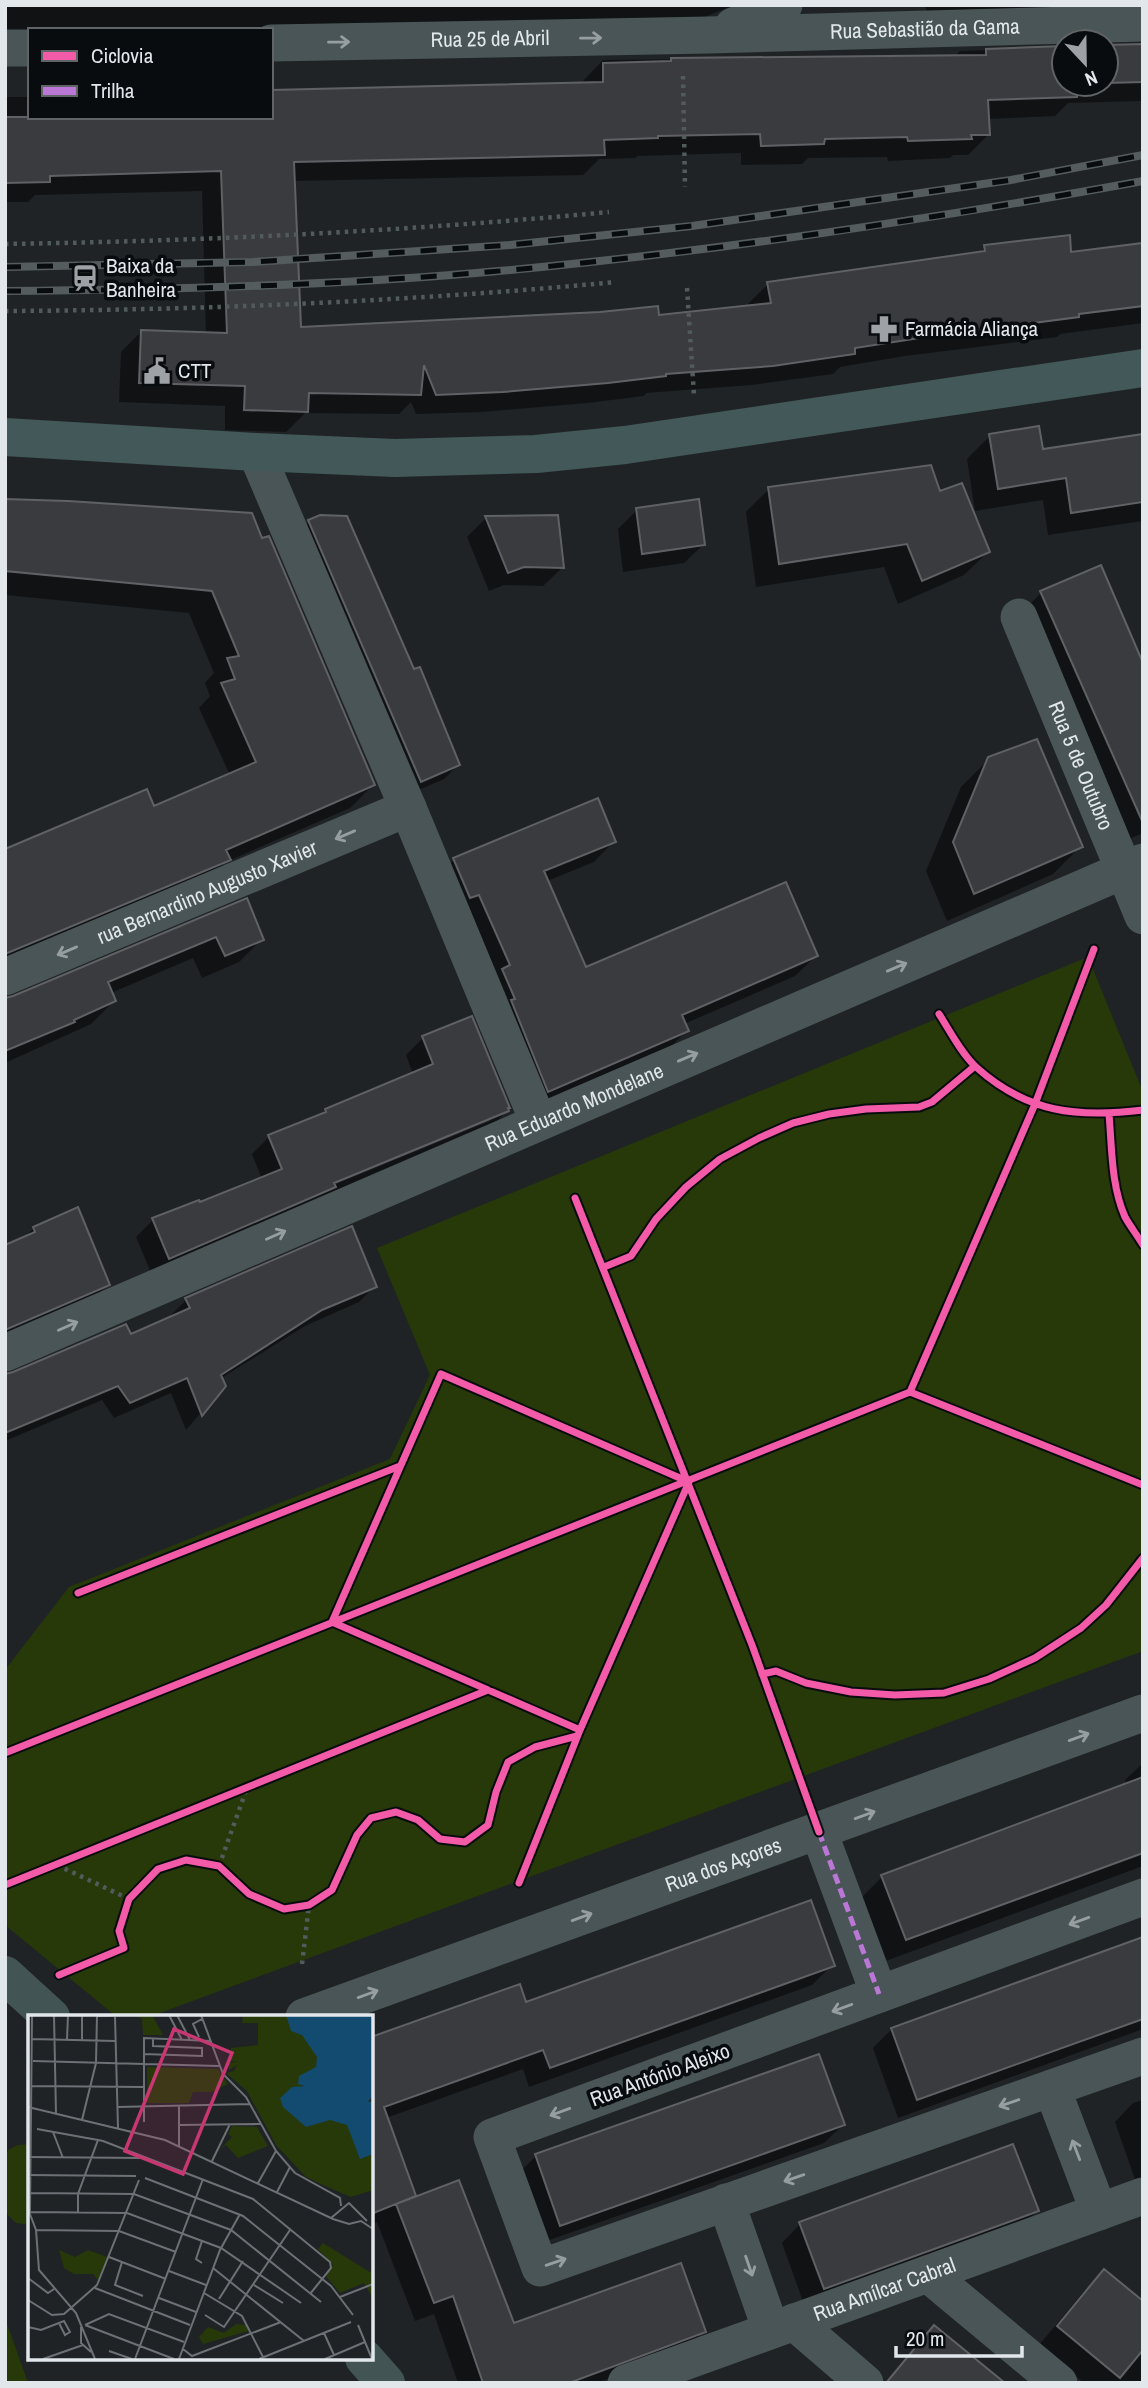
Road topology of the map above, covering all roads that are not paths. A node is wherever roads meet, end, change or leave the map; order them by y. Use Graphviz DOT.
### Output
graph roads {
  1 [pos="784,5"];
  2 [pos="708,20"];
  3 [pos="1143,23"];
  4 [pos="273,43"];
  5 [pos="5,48"];
  6 [pos="28,48"];
  7 [pos="1143,369"];
  8 [pos="5,437"];
  9 [pos="256,452"];
  10 [pos="1018,617"];
  11 [pos="408,808"];
  12 [pos="1133,866"];
  13 [pos="1143,916"];
  14 [pos="5,977"];
  15 [pos="538,1121"];
  16 [pos="5,1353"];
  17 [pos="1143,1713"];
  18 [pos="819,1832"];
  19 [pos="1143,1897"];
  20 [pos="5,1975"];
  21 [pos="879,1994"];
  22 [pos="49,2015"];
  23 [pos="310,2015"];
  24 [pos="1143,2056"];
  25 [pos="1052,2088"];
  26 [pos="1143,2196"];
  27 [pos="726,2202"];
  28 [pos="1099,2211"];
  29 [pos="928,2274"];
  30 [pos="783,2326"];
  31 [pos="366,2360"];
  32 [pos="386,2383"];
  33 [pos="626,2383"];
  34 [pos="864,2383"];
  35 [pos="1059,2383"];
  1 -- 2 [label="street"];
  2 -- 3 [label="street, Rua Sebastião da Gama"];
  4 -- 2 [label="street, Rua 25 de Abril, one-way"];
  5 -- 6 [label="street"];
  7 -- 9 [label="main road"];
  8 -- 9 [label="main road"];
  9 -- 11 [label="street"];
  10 -- 12 [label="street, Rua 5 de Outubro"];
  11 -- 14 [label="street, rua Bernardino Augusto Xavier, one-way"];
  11 -- 15 [label="street"];
  12 -- 13 [label="street, Rua 5 de Outubro"];
  15 -- 12 [label="street, Rua Eduardo Mondelane, one-way"];
  16 -- 15 [label="street, Rua Eduardo Mondelane, one-way"];
  18 -- 17 [label="street, Rua dos Açores, one-way"];
  18 -- 21 [label="street"];
  23 -- 18 [label="street, Rua dos Açores, one-way"];
  19 -- 21 [label="street, Rua António Aleixo, one-way"];
  20 -- 22 [label="street"];
  21 -- 27 [label="street, Rua António Aleixo, one-way"];
  24 -- 25 [label="street, Rua António Aleixo"];
  25 -- 27 [label="street, Rua António Aleixo, one-way"];
  28 -- 25 [label="street, one-way"];
  26 -- 28 [label="street, Rua Amílcar Cabral"];
  27 -- 30 [label="street, one-way"];
  28 -- 29 [label="street, Rua Amílcar Cabral"];
  29 -- 30 [label="street, Rua Amílcar Cabral"];
  29 -- 35 [label="street"];
  30 -- 33 [label="street, Rua Amílcar Cabral"];
  30 -- 34 [label="street"];
  31 -- 32 [label="street"];
}
